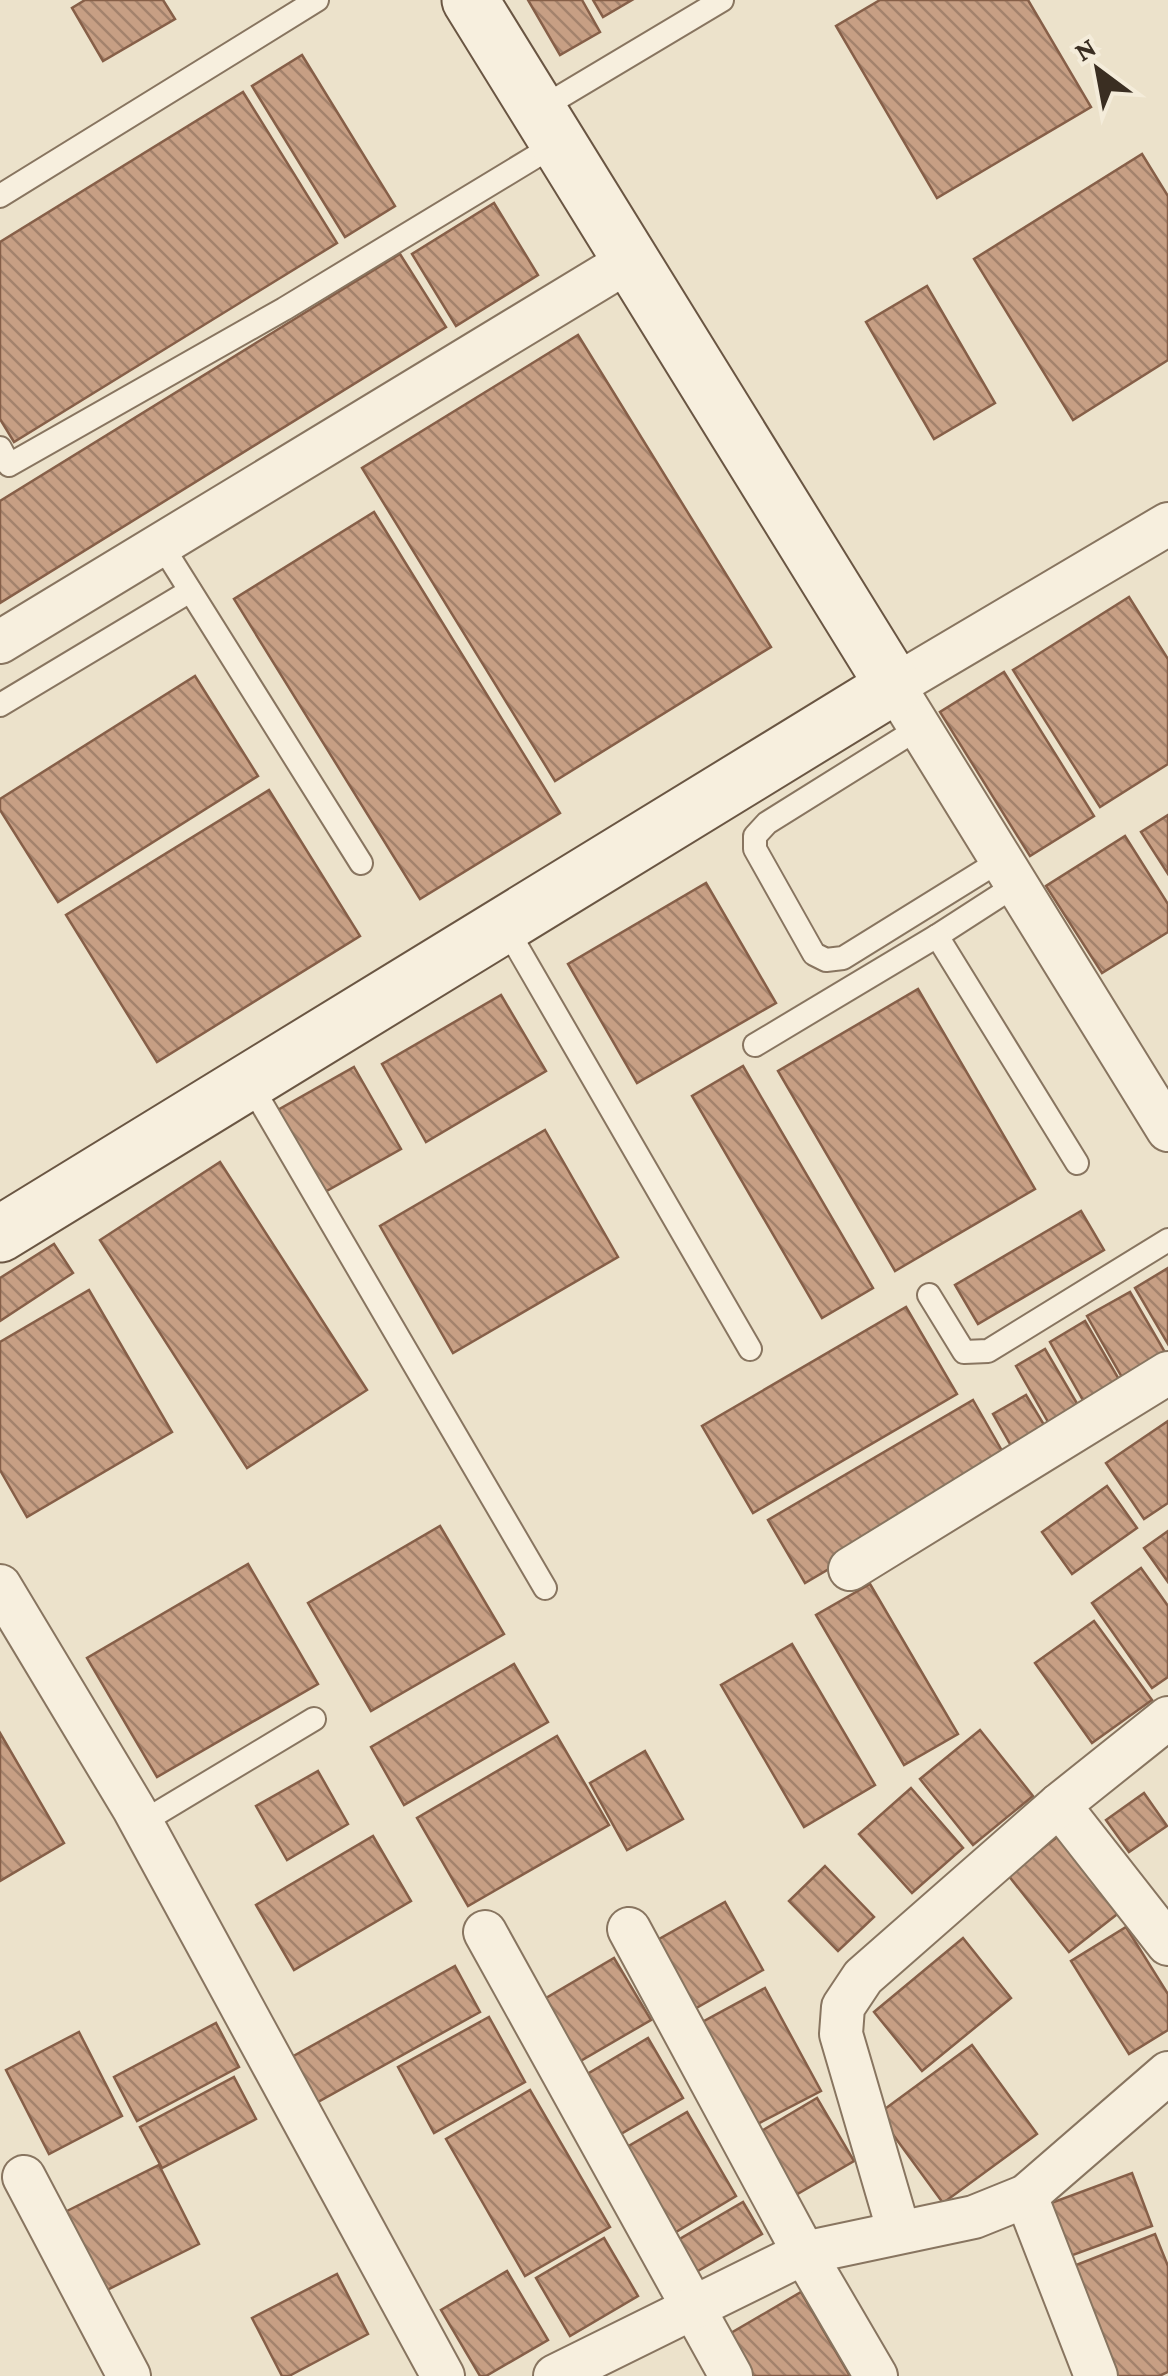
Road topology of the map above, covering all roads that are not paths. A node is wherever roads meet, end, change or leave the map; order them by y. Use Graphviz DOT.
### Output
graph roads {
  1 [pos="318,0"];
  2 [pos="470,0"];
  3 [pos="722,0"];
  4 [pos="548,126"];
  5 [pos="0,196"];
  6 [pos="630,260"];
  7 [pos="0,448"];
  8 [pos="1168,524"];
  9 [pos="161,544"];
  10 [pos="190,591"];
  11 [pos="0,642"];
  12 [pos="0,706"];
  13 [pos="906,707"];
  14 [pos="361,863"];
  15 [pos="1009,872"];
  16 [pos="505,926"];
  17 [pos="937,936"];
  18 [pos="755,1045"];
  19 [pos="249,1082"];
  20 [pos="1162,1105"];
  21 [pos="1077,1164"];
  22 [pos="0,1234"];
  23 [pos="1168,1240"];
  24 [pos="929,1295"];
  25 [pos="750,1349"];
  26 [pos="1168,1373"];
  27 [pos="850,1569"];
  28 [pos="0,1586"];
  29 [pos="545,1588"];
  30 [pos="1168,1718"];
  31 [pos="314,1719"];
  32 [pos="1060,1806"];
  33 [pos="141,1823"];
  34 [pos="630,1930"];
  35 [pos="485,1932"];
  36 [pos="1168,1944"];
  37 [pos="1168,2073"];
  38 [pos="24,2177"];
  39 [pos="1026,2196"];
  40 [pos="899,2232"];
  41 [pos="804,2253"];
  42 [pos="692,2308"];
  43 [pos="129,2376"];
  44 [pos="443,2376"];
  45 [pos="556,2376"];
  46 [pos="731,2376"];
  47 [pos="876,2376"];
  48 [pos="1096,2376"];
  1 -- 5 [label="lane"];
  2 -- 4 [label="street"];
  3 -- 4 [label="lane"];
  4 -- 6 [label="street"];
  4 -- 7 [label="lane"];
  6 -- 9 [label="street"];
  6 -- 13 [label="street"];
  8 -- 13 [label="street"];
  9 -- 10 [label="lane"];
  9 -- 11 [label="street"];
  10 -- 12 [label="lane"];
  10 -- 14 [label="lane"];
  13 -- 15 [label="street"];
  13 -- 15 [label="lane"];
  13 -- 16 [label="street"];
  15 -- 17 [label="lane"];
  15 -- 20 [label="street"];
  16 -- 19 [label="street"];
  16 -- 25 [label="lane"];
  17 -- 18 [label="lane"];
  17 -- 21 [label="lane"];
  19 -- 22 [label="street"];
  19 -- 29 [label="lane"];
  23 -- 24 [label="lane"];
  26 -- 27 [label="street"];
  28 -- 33 [label="street"];
  30 -- 32 [label="street"];
  31 -- 33 [label="lane"];
  32 -- 36 [label="street"];
  32 -- 40 [label="street"];
  33 -- 44 [label="street"];
  34 -- 41 [label="street"];
  35 -- 42 [label="street"];
  37 -- 39 [label="street"];
  38 -- 43 [label="street"];
  39 -- 40 [label="street"];
  39 -- 48 [label="street"];
  40 -- 41 [label="street"];
  41 -- 42 [label="street"];
  41 -- 47 [label="street"];
  42 -- 45 [label="street"];
  42 -- 46 [label="street"];
}
